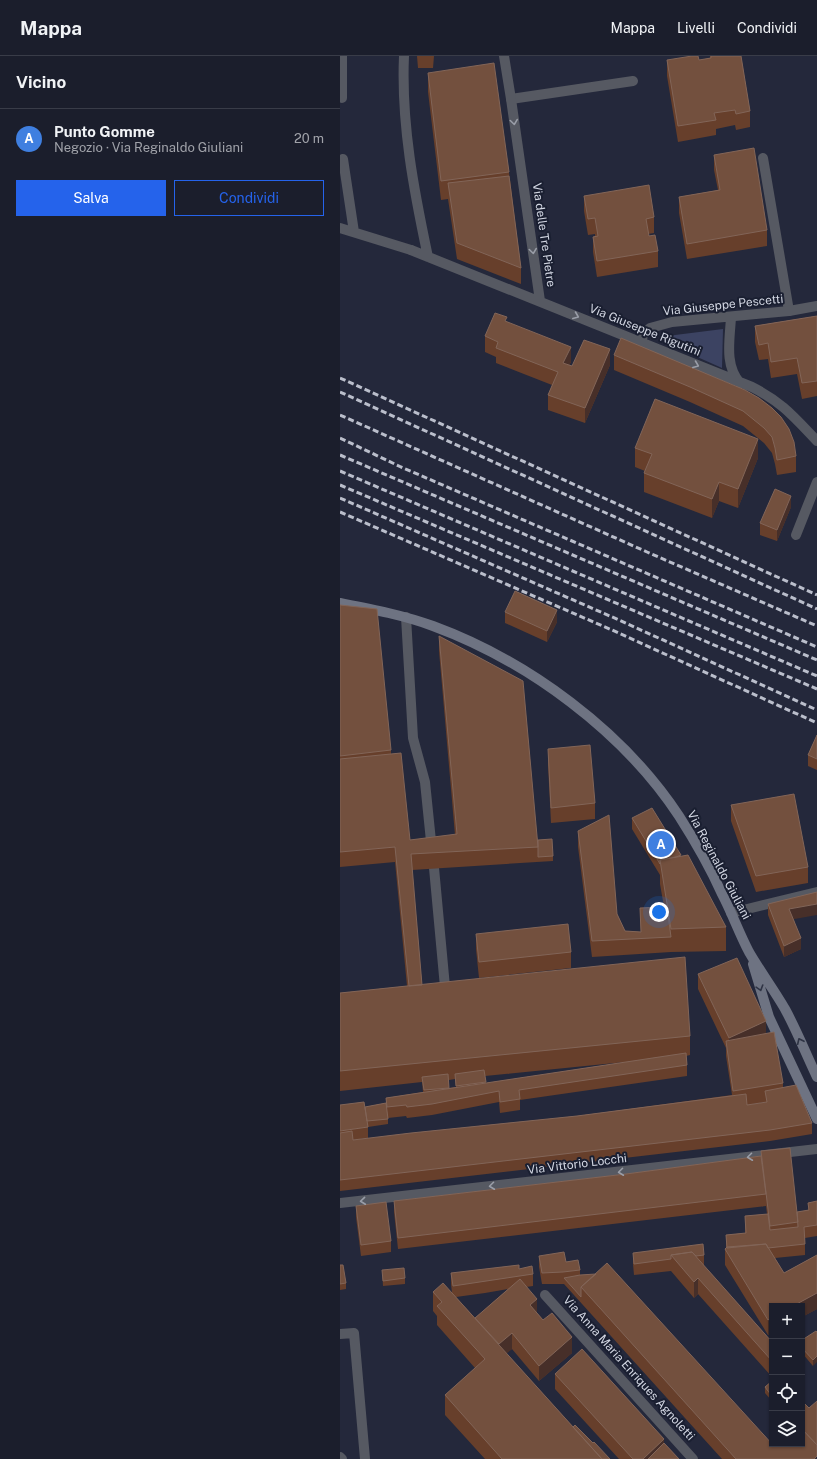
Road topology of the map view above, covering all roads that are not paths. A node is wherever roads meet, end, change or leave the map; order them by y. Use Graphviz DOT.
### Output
graph roads {
  1 [pos="342,56"];
  2 [pos="404,56"];
  3 [pos="504,56"];
  4 [pos="633,81"];
  5 [pos="342,98"];
  6 [pos="511,99"];
  7 [pos="763,158"];
  8 [pos="343,159"];
  9 [pos="340,228"];
  10 [pos="354,232"];
  11 [pos="428,257"];
  12 [pos="540,302"];
  13 [pos="817,306"];
  14 [pos="789,311"];
  15 [pos="731,317"];
  16 [pos="640,342"];
  17 [pos="740,383"];
  18 [pos="817,441"];
  19 [pos="817,482"];
  20 [pos="796,535"];
  21 [pos="340,603"];
  22 [pos="406,617"];
  23 [pos="432,853"];
  24 [pos="434,868"];
  25 [pos="817,892"];
  26 [pos="731,913"];
  27 [pos="749,951"];
  28 [pos="445,987"];
  29 [pos="817,1077"];
  30 [pos="817,1119"];
  31 [pos="817,1149"];
  32 [pos="340,1204"];
  33 [pos="545,1295"];
  34 [pos="340,1334"];
  35 [pos="365,1459"];
  36 [pos="693,1459"];
  1 -- 5 [label="street"];
  2 -- 11 [label="street"];
  3 -- 6 [label="street, Via delle Tre Pietre"];
  4 -- 6 [label="street"];
  6 -- 12 [label="street, Via delle Tre Pietre, one-way"];
  7 -- 14 [label="street"];
  8 -- 10 [label="street"];
  9 -- 10 [label="street, Via delle Tre Pietre"];
  10 -- 11 [label="street, Via delle Tre Pietre"];
  11 -- 12 [label="street, Via delle Tre Pietre"];
  12 -- 16 [label="street, Via Giuseppe Rigutini, one-way"];
  13 -- 14 [label="street, Via Giuseppe Pescetti"];
  14 -- 15 [label="street, Via Giuseppe Pescetti"];
  15 -- 16 [label="street, Via Giuseppe Pescetti"];
  15 -- 17 [label="street"];
  16 -- 17 [label="street, Via Giuseppe Rigutini, one-way"];
  17 -- 18 [label="street, Via Giuseppe Rigutini"];
  19 -- 20 [label="street"];
  21 -- 22 [label="main road, Via Reginaldo Giuliani"];
  22 -- 23 [label="street"];
  22 -- 26 [label="main road, Via Reginaldo Giuliani"];
  24 -- 28 [label="street"];
  25 -- 26 [label="street"];
  26 -- 27 [label="main road, Via Reginaldo Giuliani"];
  29 -- 27 [label="main road, Via Reginaldo Giuliani, one-way"];
  27 -- 30 [label="main road, Via Reginaldo Giuliani, one-way"];
  31 -- 32 [label="street, Via Vittorio Locchi, one-way"];
  33 -- 36 [label="street, Via Anna Maria Enriques Agnoletti"];
  34 -- 35 [label="street"];
}
